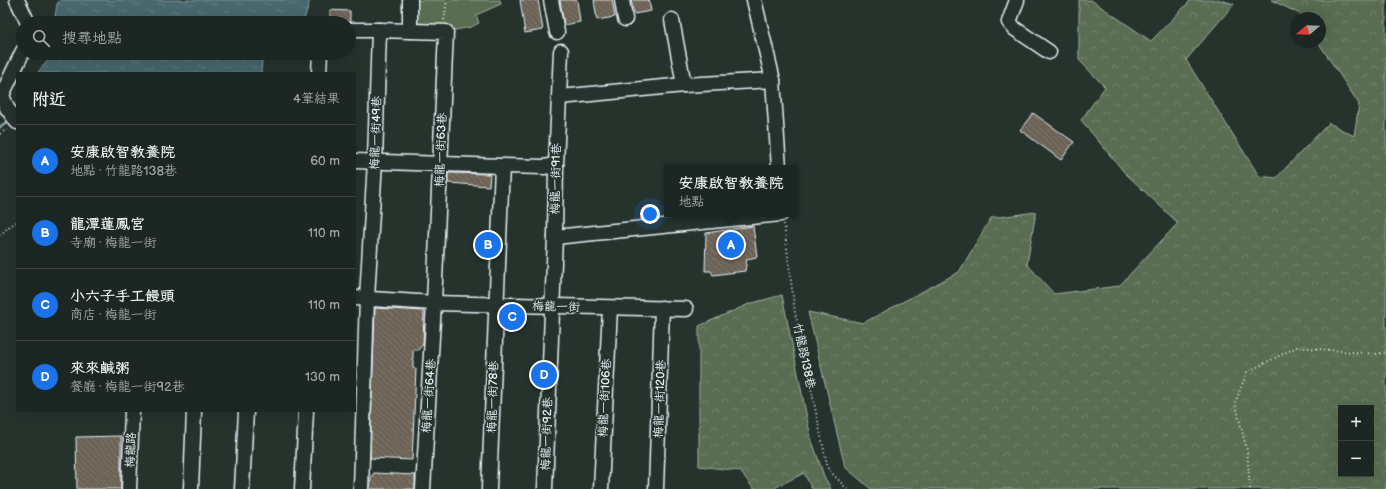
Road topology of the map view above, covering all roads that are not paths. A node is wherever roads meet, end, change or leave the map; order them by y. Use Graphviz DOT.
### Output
graph roads {
  1 [pos="17,0"];
  2 [pos="410,0"];
  3 [pos="551,0"];
  4 [pos="622,0"];
  5 [pos="754,0"];
  6 [pos="1018,0"];
  7 [pos="25,16"];
  8 [pos="625,19"];
  9 [pos="672,20"];
  10 [pos="356,30"];
  11 [pos="379,30"];
  12 [pos="410,31"];
  13 [pos="557,32"];
  14 [pos="561,51"];
  15 [pos="1049,52"];
  16 [pos="19,60"];
  17 [pos="320,60"];
  18 [pos="319,72"];
  19 [pos="773,80"];
  20 [pos="684,85"];
  21 [pos="1,96"];
  22 [pos="560,97"];
  23 [pos="16,121"];
  24 [pos="356,161"];
  25 [pos="375,161"];
  26 [pos="440,163"];
  27 [pos="556,165"];
  28 [pos="778,165"];
  29 [pos="502,166"];
  30 [pos="752,217"];
  31 [pos="555,237"];
  32 [pos="361,298"];
  33 [pos="434,303"];
  34 [pos="497,305"];
  35 [pos="552,307"];
  36 [pos="610,308"];
  37 [pos="662,308"];
  38 [pos="686,309"];
  39 [pos="132,412"];
  40 [pos="194,412"];
  41 [pos="246,412"];
  42 [pos="306,412"];
  43 [pos="129,489"];
  44 [pos="191,489"];
  45 [pos="242,489"];
  46 [pos="302,489"];
  47 [pos="361,489"];
  48 [pos="423,489"];
  49 [pos="489,489"];
  50 [pos="545,489"];
  51 [pos="600,489"];
  52 [pos="656,489"];
  1 -- 7 [label="street"];
  2 -- 12 [label="street"];
  3 -- 13 [label="street"];
  4 -- 8 [label="street"];
  5 -- 19 [label="street"];
  6 -- 15 [label="street"];
  9 -- 20 [label="street"];
  10 -- 11 [label="street"];
  11 -- 12 [label="street"];
  11 -- 25 [label="street, 梅龍一街49巷"];
  12 -- 26 [label="street, 梅龍一街63巷"];
  14 -- 22 [label="street, 梅龍一街91巷"];
  16 -- 21 [label="street"];
  17 -- 18 [label="street"];
  19 -- 20 [label="street"];
  19 -- 28 [label="street"];
  20 -- 22 [label="street"];
  21 -- 23 [label="street"];
  22 -- 27 [label="street, 梅龍一街91巷"];
  24 -- 25 [label="street"];
  25 -- 26 [label="street"];
  25 -- 32 [label="street, 梅龍一街49巷"];
  26 -- 29 [label="street"];
  26 -- 33 [label="street, 梅龍一街63巷"];
  27 -- 29 [label="street"];
  27 -- 31 [label="street, 梅龍一街91巷"];
  29 -- 34 [label="street, 梅龍一街78巷"];
  30 -- 31 [label="street"];
  31 -- 35 [label="street, 梅龍一街91巷"];
  32 -- 33 [label="street, 梅龍一街"];
  32 -- 47 [label="street, 梅龍一街49巷"];
  33 -- 34 [label="street, 梅龍一街"];
  33 -- 48 [label="street, 梅龍一街64巷"];
  34 -- 35 [label="street, 梅龍一街"];
  34 -- 49 [label="street, 梅龍一街78巷"];
  35 -- 36 [label="street, 梅龍一街"];
  35 -- 50 [label="street, 梅龍一街92巷"];
  36 -- 37 [label="street, 梅龍一街"];
  36 -- 51 [label="street, 梅龍一街106巷"];
  37 -- 38 [label="street, 梅龍一街"];
  37 -- 52 [label="street, 梅龍一街120巷"];
  39 -- 43 [label="street, 梅龍路"];
  40 -- 44 [label="street"];
  41 -- 45 [label="street"];
  42 -- 46 [label="street"];
}
